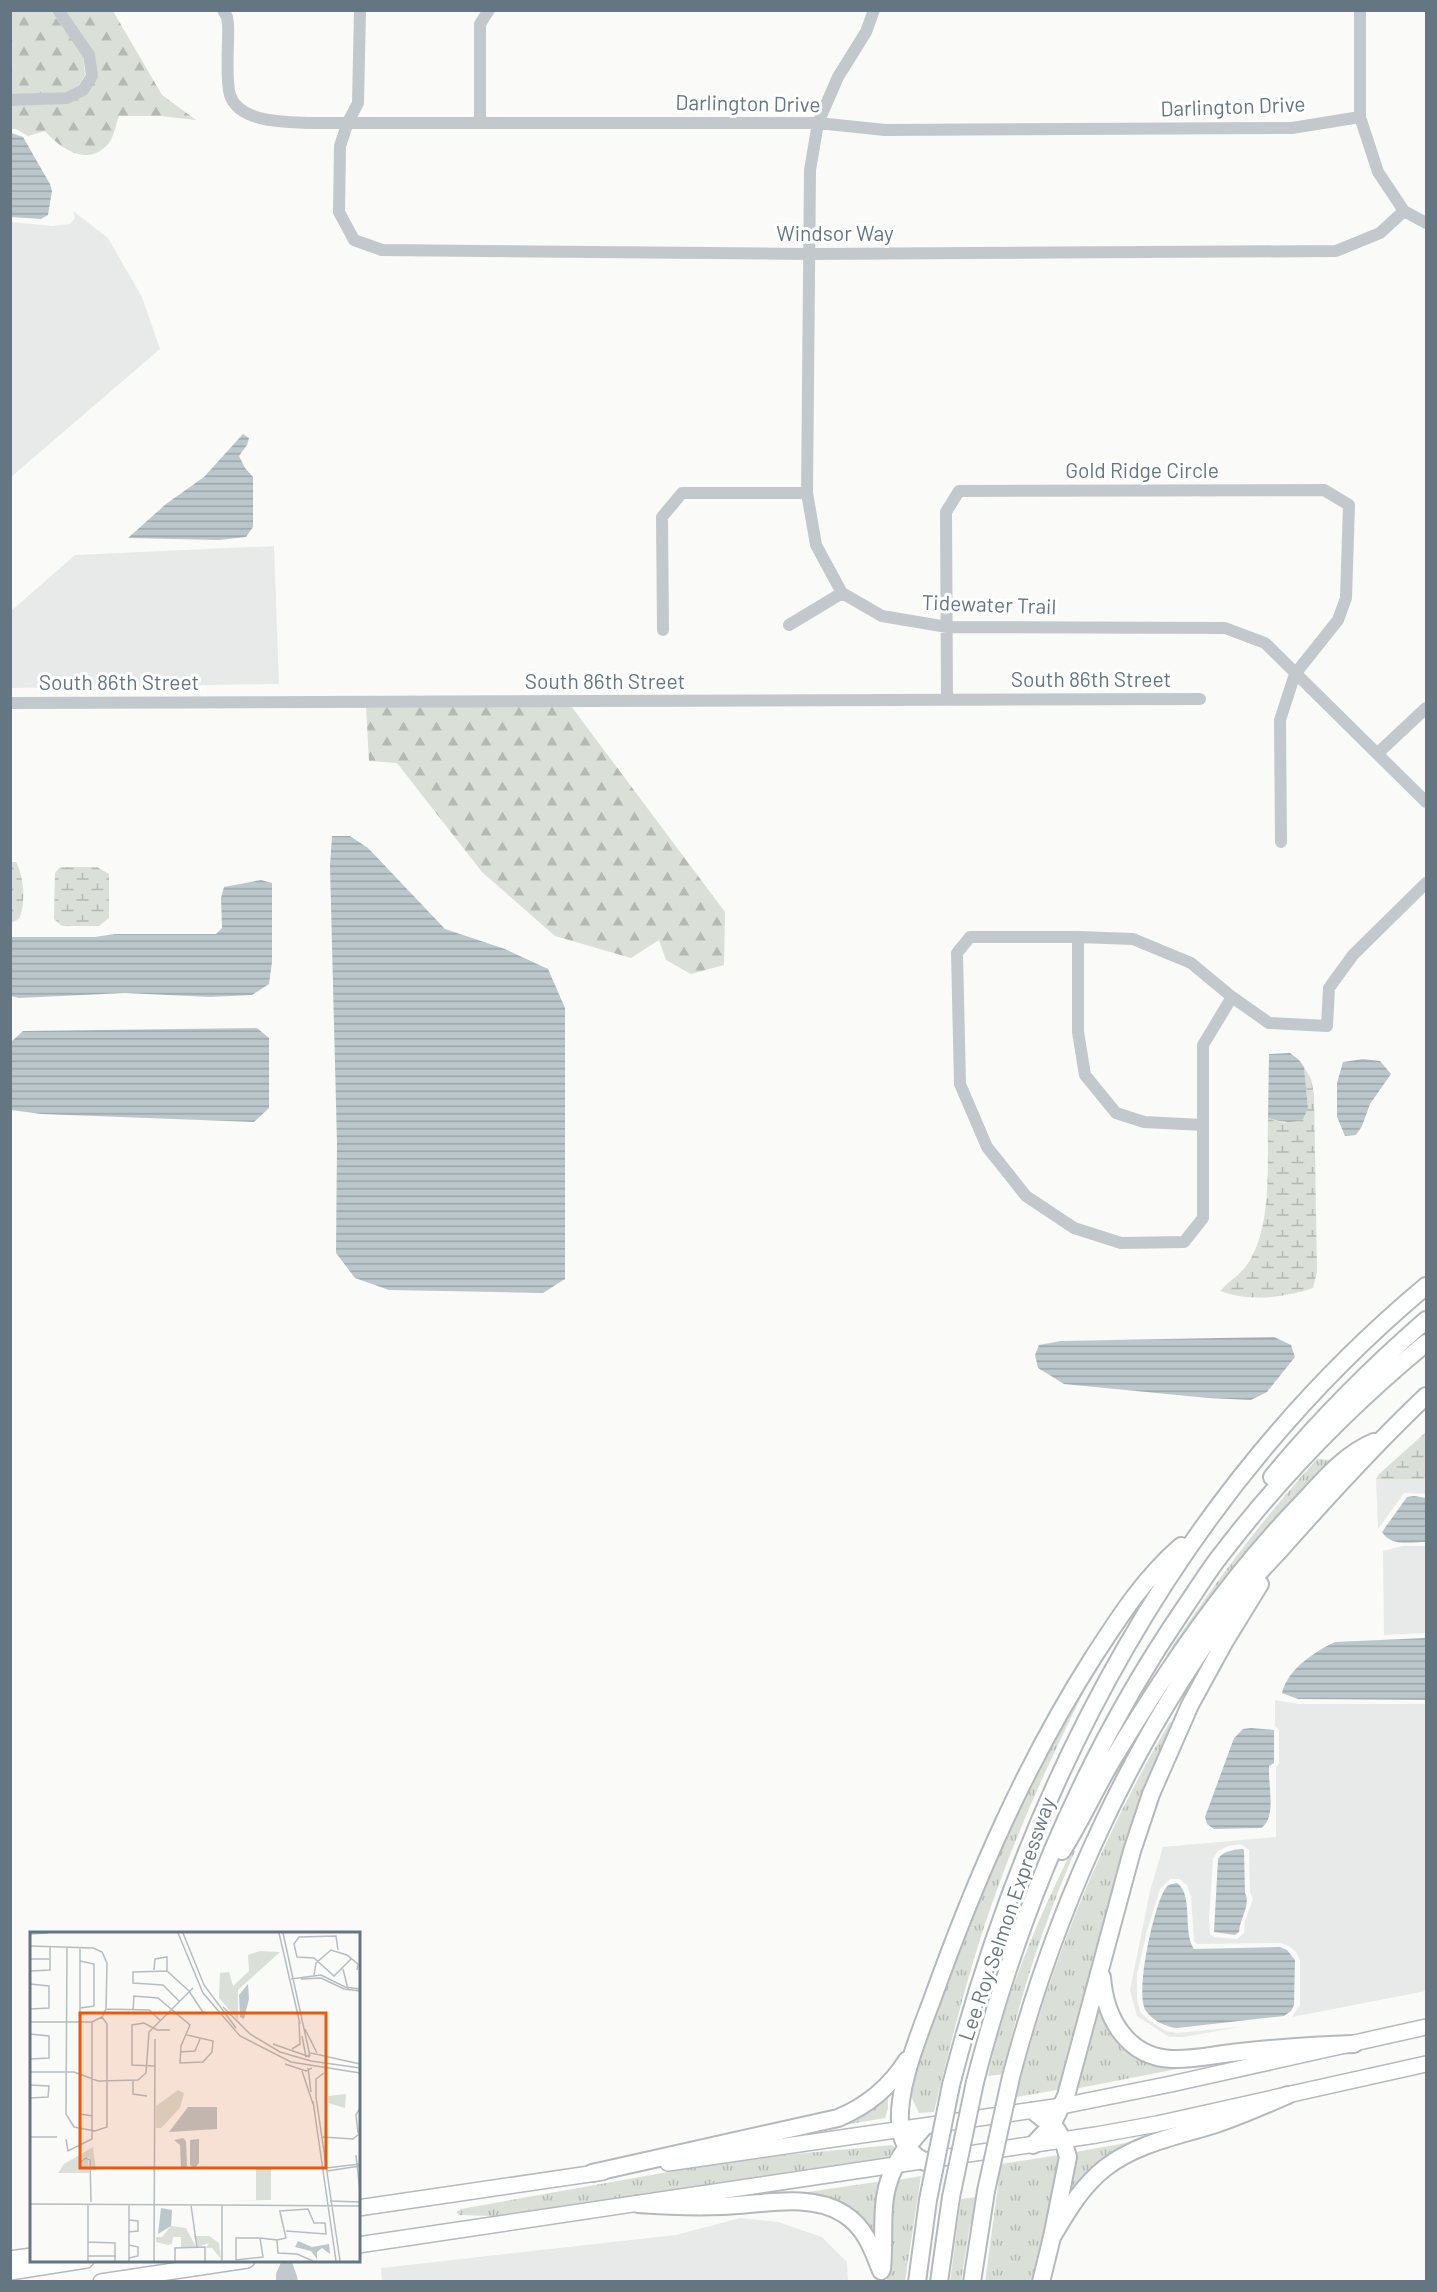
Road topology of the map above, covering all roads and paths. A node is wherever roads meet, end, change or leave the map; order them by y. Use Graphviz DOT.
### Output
graph roads {
  1 [pos="58,10"];
  2 [pos="223,10"];
  3 [pos="360,10"];
  4 [pos="489,10"];
  5 [pos="874,10"];
  6 [pos="1360,10"];
  7 [pos="10,100"];
  8 [pos="1360,117"];
  9 [pos="348,122"];
  10 [pos="480,123"];
  11 [pos="818,123"];
  12 [pos="1404,212"];
  13 [pos="1426,223"];
  14 [pos="810,254"];
  15 [pos="807,493"];
  16 [pos="842,593"];
  17 [pos="789,625"];
  18 [pos="947,627"];
  19 [pos="663,630"];
  20 [pos="1295,674"];
  21 [pos="1200,699"];
  22 [pos="947,700"];
  23 [pos="10,703"];
  24 [pos="1426,708"];
  25 [pos="1378,753"];
  26 [pos="1426,802"];
  27 [pos="1281,842"];
  28 [pos="1426,883"];
  29 [pos="1078,937"];
  30 [pos="1232,997"];
  31 [pos="1203,1125"];
  32 [pos="1426,1286"];
  33 [pos="1426,1320"];
  34 [pos="1426,1343"];
  35 [pos="1426,1396"];
  36 [pos="1296,1458"];
  37 [pos="1351,1462"];
  38 [pos="1200,1530"];
  39 [pos="1280,1549"];
  40 [pos="1041,1881"];
  41 [pos="1101,1971"];
  42 [pos="1426,2027"];
  43 [pos="1354,2043"];
  44 [pos="916,2044"];
  45 [pos="1426,2064"];
  46 [pos="1288,2095"];
  47 [pos="1062,2106"];
  48 [pos="1033,2111"];
  49 [pos="1052,2125"];
  50 [pos="924,2127"];
  51 [pos="901,2130"];
  52 [pos="1063,2140"];
  53 [pos="1034,2145"];
  54 [pos="907,2147"];
  55 [pos="925,2162"];
  56 [pos="895,2167"];
  57 [pos="592,2174"];
  58 [pos="638,2205"];
  59 [pos="360,2208"];
  60 [pos="1052,2237"];
  61 [pos="360,2245"];
  62 [pos="30,2256"];
  63 [pos="10,2259"];
  64 [pos="73,2262"];
  65 [pos="234,2262"];
  66 [pos="286,2263"];
  67 [pos="10,2272"];
  68 [pos="881,2276"];
  69 [pos="102,2282"];
  70 [pos="282,2282"];
  71 [pos="292,2282"];
  72 [pos="917,2282"];
  73 [pos="939,2282"];
  74 [pos="972,2282"];
  75 [pos="1041,2282"];
  1 -- 7 [label="street"];
  2 -- 9 [label="street, Darlington Drive"];
  3 -- 9 [label="street, Windsor Way"];
  4 -- 10 [label="street"];
  5 -- 11 [label="street"];
  6 -- 8 [label="street"];
  8 -- 11 [label="street, Darlington Drive"];
  8 -- 12 [label="street"];
  9 -- 10 [label="street, Darlington Drive"];
  9 -- 14 [label="street, Windsor Way"];
  10 -- 11 [label="street, Darlington Drive"];
  11 -- 14 [label="street"];
  12 -- 13 [label="street"];
  12 -- 14 [label="street, Windsor Way"];
  14 -- 15 [label="street"];
  15 -- 16 [label="street"];
  15 -- 19 [label="street"];
  16 -- 17 [label="street"];
  16 -- 18 [label="street, Tidewater Trail"];
  18 -- 20 [label="street, Tidewater Trail"];
  18 -- 20 [label="street, Gold Ridge Circle"];
  18 -- 22 [label="street, Gold Ridge Circle"];
  20 -- 25 [label="street, Tidewater Trail"];
  20 -- 27 [label="street"];
  21 -- 22 [label="street, South 86th Street"];
  22 -- 23 [label="street, South 86th Street"];
  24 -- 25 [label="street"];
  25 -- 26 [label="street, Tidewater Trail"];
  28 -- 30 [label="street"];
  29 -- 30 [label="street"];
  29 -- 31 [label="street"];
  29 -- 31 [label="street"];
  30 -- 31 [label="street"];
  32 -- 38 [label="highway, Lee Roy Selmon Expressway"];
  33 -- 36 [label="highway"];
  34 -- 36 [label="highway"];
  35 -- 37 [label="highway"];
  36 -- 40 [label="highway"];
  37 -- 39 [label="highway"];
  37 -- 40 [label="highway"];
  38 -- 44 [label="highway"];
  38 -- 72 [label="highway, Lee Roy Selmon Expressway, bridge"];
  39 -- 41 [label="highway"];
  39 -- 74 [label="highway, bridge"];
  40 -- 73 [label="highway, bridge"];
  41 -- 43 [label="highway"];
  41 -- 47 [label="highway"];
  42 -- 43 [label="main road"];
  43 -- 47 [label="main road"];
  44 -- 51 [label="highway"];
  44 -- 57 [label="highway"];
  45 -- 46 [label="main road"];
  46 -- 52 [label="main road"];
  46 -- 60 [label="highway"];
  47 -- 48 [label="main road"];
  47 -- 49 [label="highway"];
  48 -- 49 [label="highway"];
  48 -- 50 [label="main road"];
  49 -- 52 [label="highway"];
  49 -- 53 [label="highway"];
  50 -- 51 [label="main road"];
  50 -- 54 [label="highway"];
  51 -- 54 [label="highway"];
  51 -- 57 [label="main road"];
  52 -- 53 [label="main road"];
  52 -- 60 [label="highway"];
  53 -- 55 [label="main road"];
  54 -- 55 [label="highway"];
  54 -- 56 [label="highway"];
  55 -- 56 [label="main road"];
  56 -- 58 [label="main road"];
  56 -- 68 [label="highway"];
  57 -- 59 [label="main road"];
  58 -- 61 [label="main road"];
  58 -- 68 [label="highway"];
  60 -- 75 [label="highway"];
  62 -- 63 [label="main road"];
  64 -- 67 [label="main road"];
  65 -- 69 [label="main road"];
  66 -- 70 [label="street"];
  66 -- 71 [label="street"];
}
